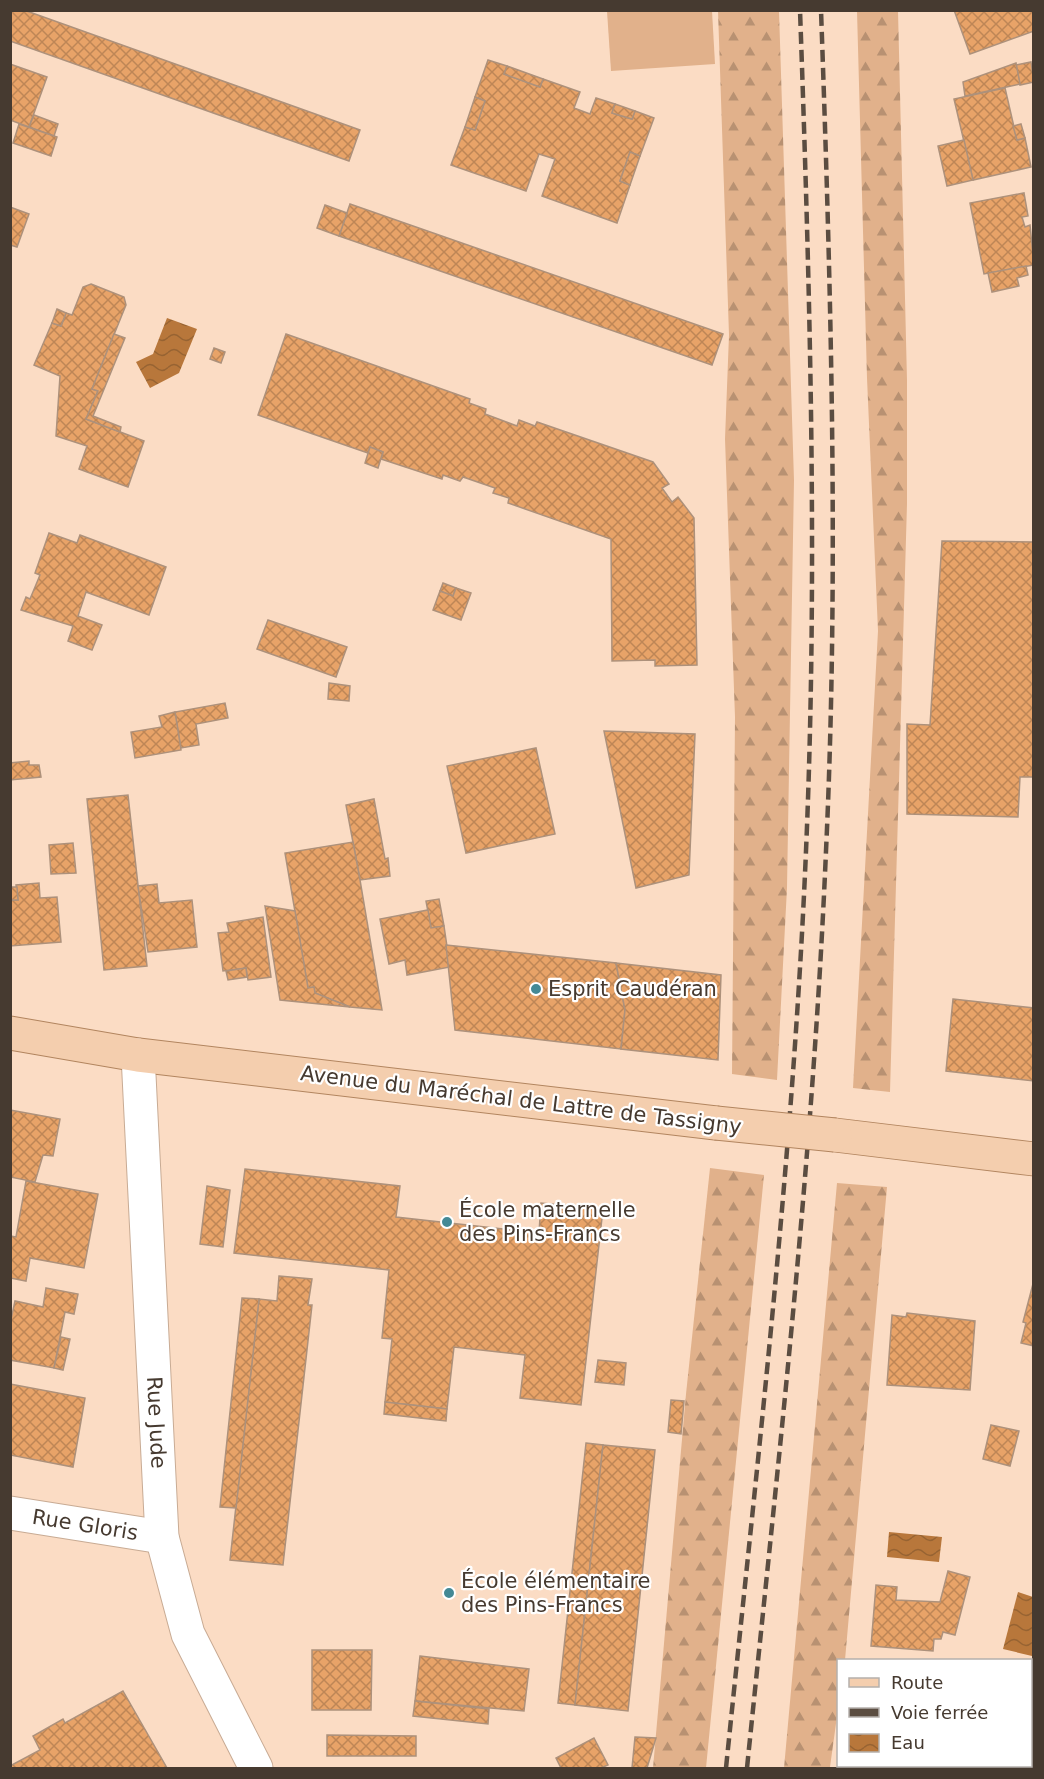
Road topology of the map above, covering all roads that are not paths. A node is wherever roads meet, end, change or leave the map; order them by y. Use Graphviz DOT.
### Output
graph roads {
  1 [pos="10,1033"];
  2 [pos="138,1055"];
  3 [pos="1034,1159"];
  4 [pos="10,1513"];
  5 [pos="162,1537"];
  6 [pos="256,1768"];
  1 -- 2 [label="main road, Avenue du Maréchal de Lattre de Tassigny"];
  2 -- 3 [label="main road, Avenue du Maréchal de Lattre de Tassigny, bridge"];
  2 -- 5 [label="street, Rue Jude"];
  4 -- 5 [label="street, Rue Gloris"];
  5 -- 6 [label="street, Rue Jude"];
}
